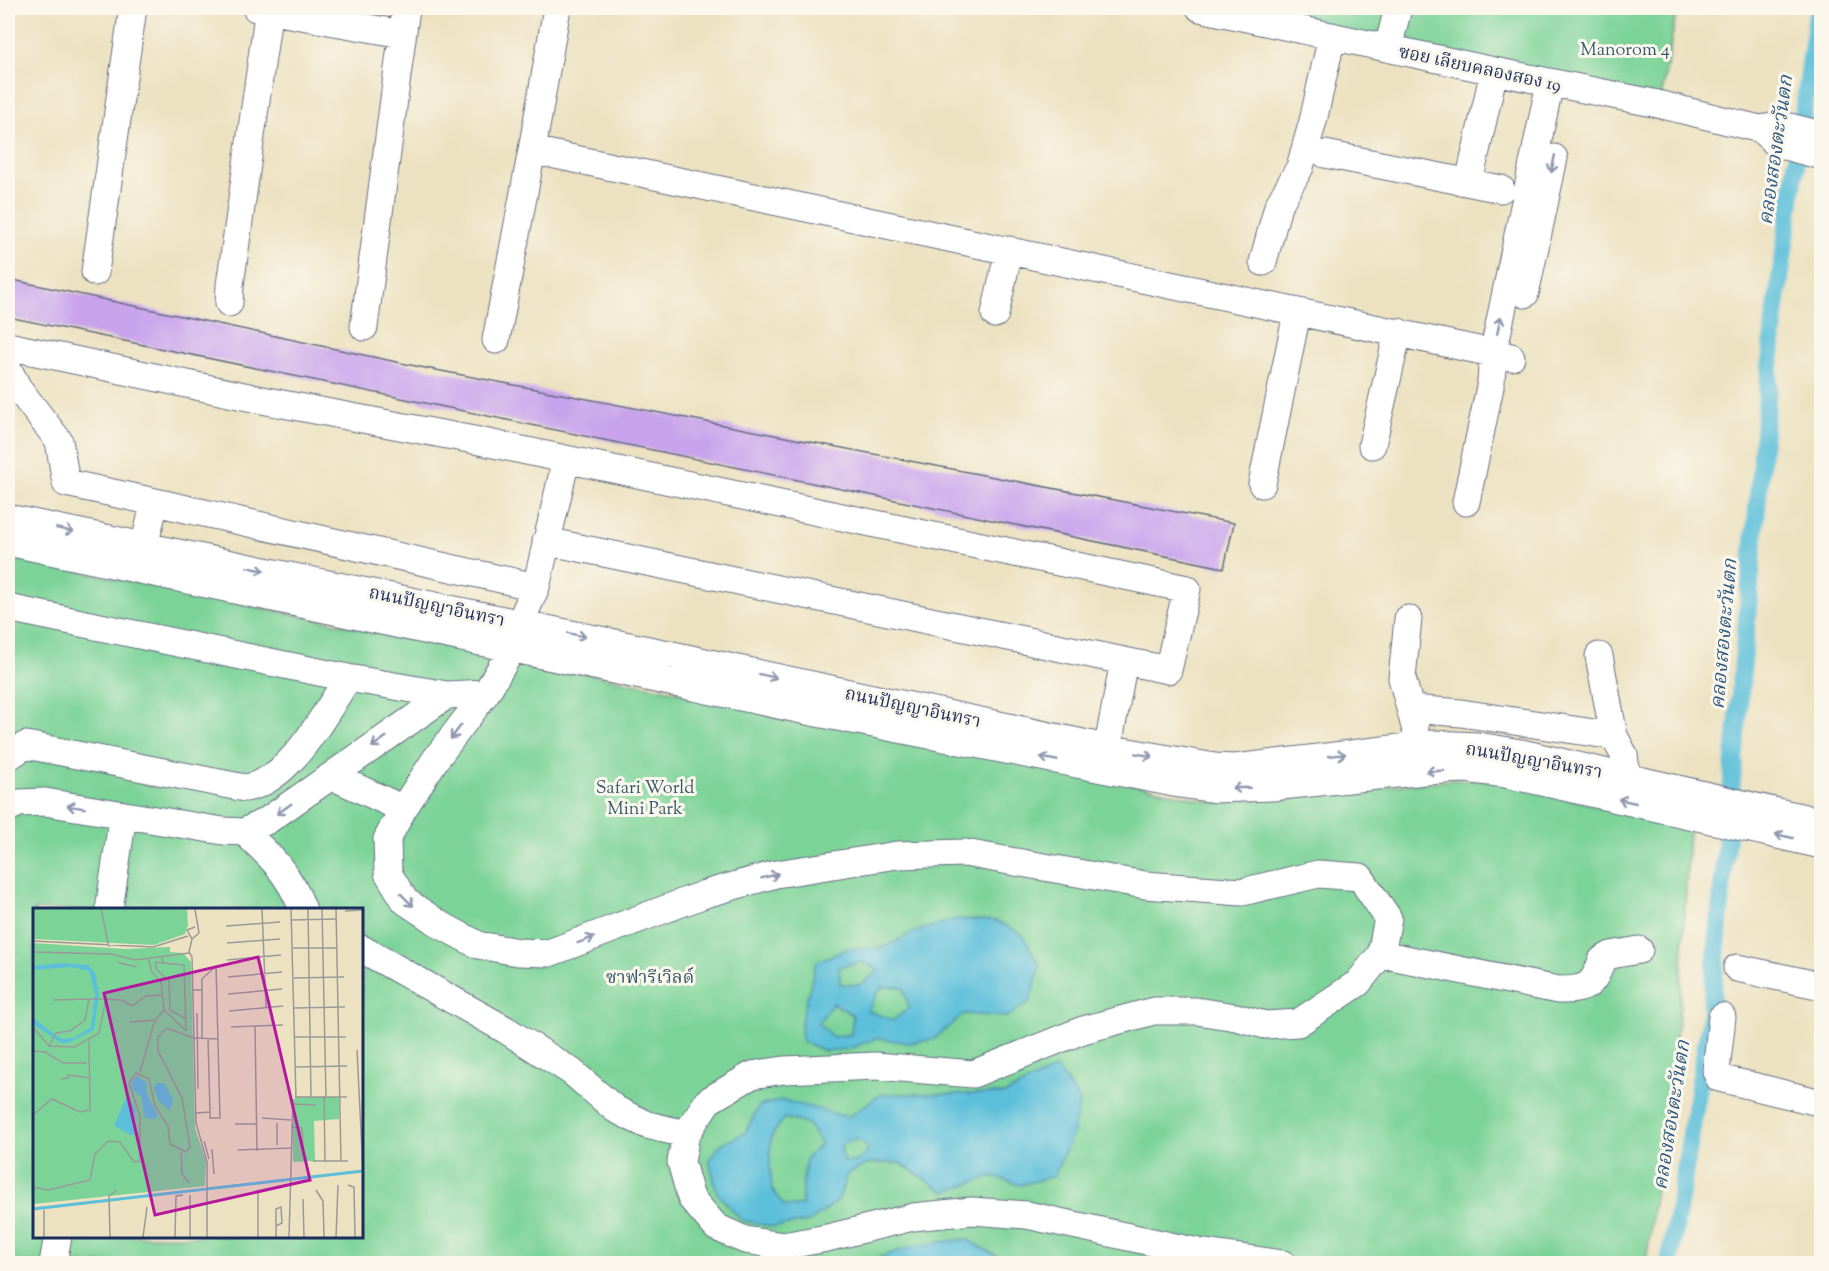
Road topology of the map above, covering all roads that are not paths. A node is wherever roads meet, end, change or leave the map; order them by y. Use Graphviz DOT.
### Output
graph roads {
  1 [pos="134,8"];
  2 [pos="264,8"];
  3 [pos="557,8"];
  4 [pos="1202,8"];
  5 [pos="1398,8"];
  6 [pos="404,21"];
  7 [pos="1332,36"];
  8 [pos="1389,48"];
  9 [pos="1494,71"];
  10 [pos="1560,85"];
  11 [pos="1773,133"];
  12 [pos="1821,135"];
  13 [pos="532,150"];
  14 [pos="1325,154"];
  15 [pos="1821,156"];
  16 [pos="1469,182"];
  17 [pos="1501,189"];
  18 [pos="1009,250"];
  19 [pos="1263,262"];
  20 [pos="95,272"];
  21 [pos="229,303"];
  22 [pos="1298,313"];
  23 [pos="995,314"];
  24 [pos="364,327"];
  25 [pos="1398,332"];
  26 [pos="496,340"];
  27 [pos="8,346"];
  28 [pos="1502,356"];
  29 [pos="8,369"];
  30 [pos="1372,445"];
  31 [pos="566,460"];
  32 [pos="1262,484"];
  33 [pos="155,502"];
  34 [pos="1466,502"];
  35 [pos="8,518"];
  36 [pos="8,542"];
  37 [pos="546,542"];
  38 [pos="141,558"];
  39 [pos="537,587"];
  40 [pos="8,608"];
  41 [pos="1408,619"];
  42 [pos="520,623"];
  43 [pos="513,649"];
  44 [pos="1599,656"];
  45 [pos="1124,661"];
  46 [pos="348,678"];
  47 [pos="486,693"];
  48 [pos="447,695"];
  49 [pos="1412,709"];
  50 [pos="1614,736"];
  51 [pos="1419,746"];
  52 [pos="8,757"];
  53 [pos="1105,759"];
  54 [pos="332,776"];
  55 [pos="1627,777"];
  56 [pos="1686,802"];
  57 [pos="8,808"];
  58 [pos="403,809"];
  59 [pos="123,815"];
  60 [pos="1748,816"];
  61 [pos="1821,822"];
  62 [pos="244,832"];
  63 [pos="1821,844"];
  64 [pos="109,908"];
  65 [pos="303,908"];
  66 [pos="363,950"];
  67 [pos="1639,951"];
  68 [pos="1381,954"];
  69 [pos="1737,968"];
  70 [pos="1821,986"];
  71 [pos="1722,1017"];
  72 [pos="1821,1103"];
  73 [pos="686,1134"];
  74 [pos="58,1238"];
  75 [pos="53,1263"];
  76 [pos="1283,1263"];
  1 -- 20 [label="street"];
  2 -- 6 [label="street"];
  2 -- 21 [label="street"];
  3 -- 13 [label="street"];
  4 -- 7 [label="street, ซอย เลียบคลองสอง 19"];
  5 -- 8 [label="street"];
  6 -- 24 [label="street"];
  7 -- 8 [label="street, ซอย เลียบคลองสอง 19"];
  7 -- 19 [label="street"];
  8 -- 9 [label="street, ซอย เลียบคลองสอง 19"];
  9 -- 10 [label="street, ซอย เลียบคลองสอง 19"];
  9 -- 16 [label="street"];
  10 -- 11 [label="street, ซอย เลียบคลองสอง 19"];
  10 -- 28 [label="street"];
  11 -- 12 [label="street, ซอย เลียบคลองสอง 19"];
  11 -- 15 [label="street, ซอย เลียบคลองสอง 19"];
  13 -- 18 [label="street"];
  13 -- 26 [label="street"];
  14 -- 16 [label="street"];
  16 -- 17 [label="street"];
  18 -- 22 [label="street"];
  18 -- 23 [label="street"];
  22 -- 25 [label="street"];
  22 -- 32 [label="street"];
  25 -- 28 [label="street"];
  25 -- 30 [label="street"];
  27 -- 31 [label="street"];
  28 -- 34 [label="street"];
  29 -- 33 [label="street"];
  31 -- 37 [label="street"];
  31 -- 45 [label="street"];
  33 -- 38 [label="street"];
  33 -- 39 [label="street"];
  35 -- 38 [label="street, ถนนปัญญาอินทรา, one-way"];
  36 -- 38 [label="street, ถนนปัญญาอินทรา"];
  37 -- 39 [label="street"];
  37 -- 45 [label="street"];
  38 -- 42 [label="street, ถนนปัญญาอินทรา, one-way"];
  38 -- 43 [label="street, ถนนปัญญาอินทรา"];
  39 -- 42 [label="street"];
  40 -- 46 [label="street"];
  41 -- 49 [label="street"];
  42 -- 43 [label="street"];
  42 -- 53 [label="street, ถนนปัญญาอินทรา, one-way"];
  43 -- 47 [label="street"];
  53 -- 43 [label="street, ถนนปัญญาอินทรา, one-way"];
  44 -- 50 [label="street"];
  45 -- 53 [label="street"];
  46 -- 48 [label="street"];
  46 -- 52 [label="street"];
  47 -- 48 [label="street"];
  47 -- 58 [label="street, one-way"];
  48 -- 54 [label="street, one-way"];
  49 -- 50 [label="street"];
  49 -- 51 [label="street"];
  50 -- 55 [label="street"];
  53 -- 51 [label="street, ถนนปัญญาอินทรา, one-way"];
  51 -- 55 [label="street, ถนนปัญญาอินทรา"];
  56 -- 53 [label="street, ถนนปัญญาอินทรา, one-way"];
  54 -- 58 [label="street"];
  54 -- 62 [label="street, one-way"];
  55 -- 56 [label="street, ถนนปัญญาอินทรา"];
  56 -- 60 [label="street, ถนนปัญญาอินทรา"];
  59 -- 57 [label="street, one-way"];
  58 -- 68 [label="street, one-way"];
  59 -- 62 [label="street"];
  59 -- 64 [label="street"];
  60 -- 61 [label="street, ถนนปัญญาอินทรา"];
  63 -- 60 [label="street, ถนนปัญญาอินทรา, one-way"];
  62 -- 65 [label="street"];
  66 -- 73 [label="street"];
  67 -- 68 [label="street"];
  68 -- 73 [label="street"];
  69 -- 70 [label="street"];
  71 -- 72 [label="street"];
  73 -- 76 [label="street"];
  74 -- 75 [label="street"];
}
